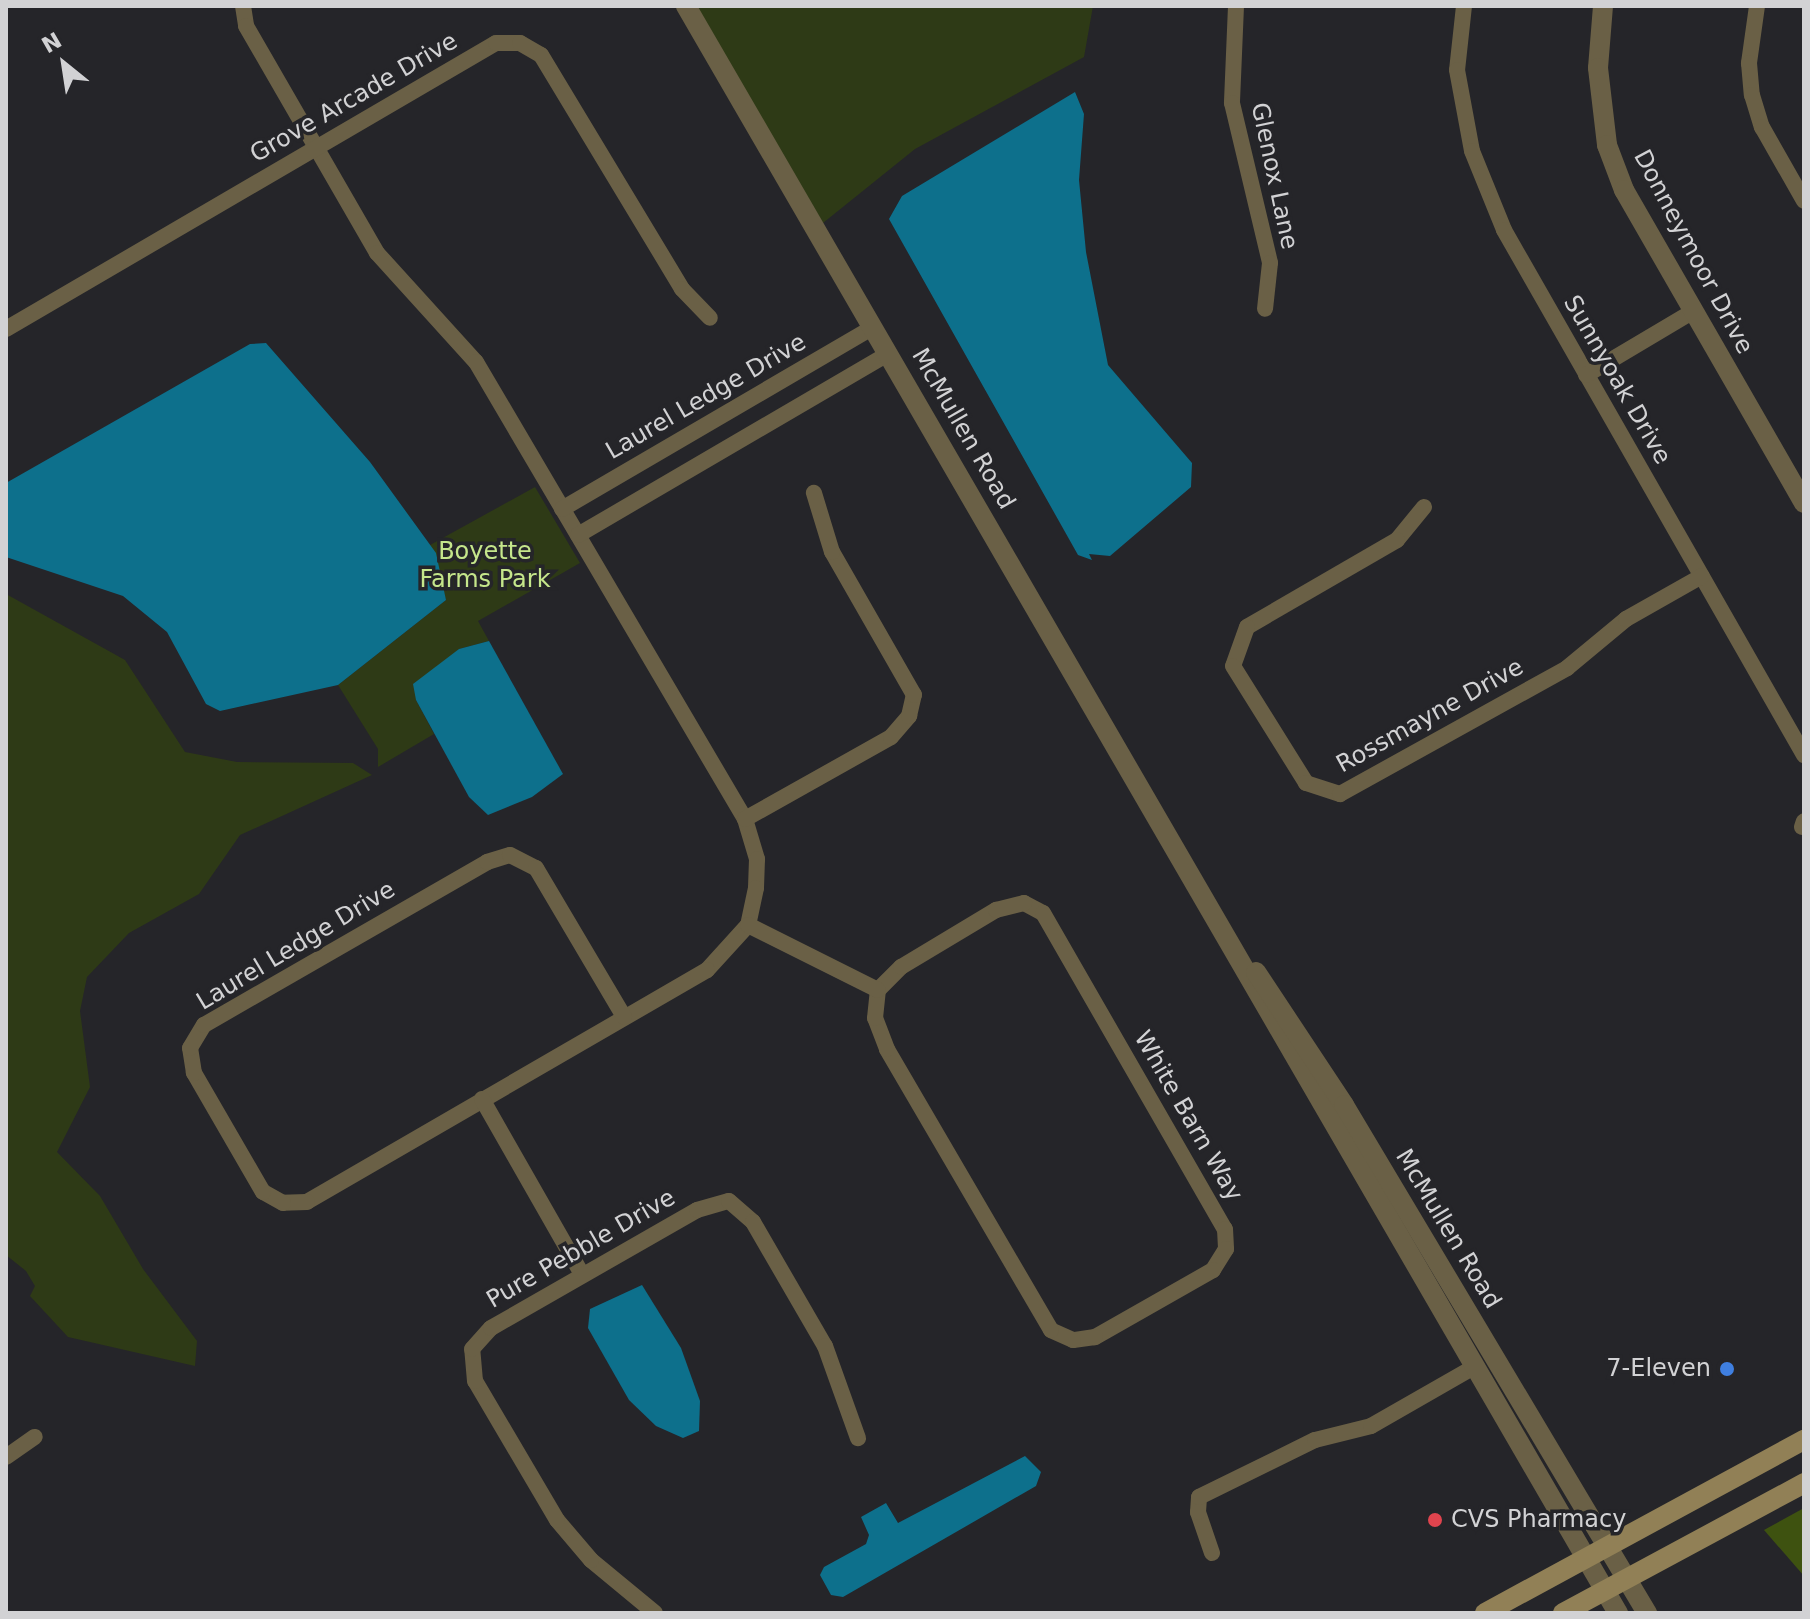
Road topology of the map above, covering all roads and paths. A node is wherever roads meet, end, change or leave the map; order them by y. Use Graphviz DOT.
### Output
graph roads {
  1 [pos="243,6"];
  2 [pos="686,6"];
  3 [pos="1236,6"];
  4 [pos="1464,6"];
  5 [pos="1603,6"];
  6 [pos="1757,6"];
  7 [pos="315,149"];
  8 [pos="1801,191"];
  9 [pos="1265,309"];
  10 [pos="1692,312"];
  11 [pos="710,318"];
  12 [pos="873,327"];
  13 [pos="6,329"];
  14 [pos="889,353"];
  15 [pos="1586,375"];
  16 [pos="814,493"];
  17 [pos="1804,503"];
  18 [pos="1424,507"];
  19 [pos="562,509"];
  20 [pos="578,535"];
  21 [pos="1702,576"];
  22 [pos="1804,755"];
  23 [pos="745,819"];
  24 [pos="748,925"];
  25 [pos="878,990"];
  26 [pos="624,1017"];
  27 [pos="1287,1032"];
  28 [pos="482,1099"];
  29 [pos="582,1274"];
  30 [pos="1474,1367"];
  31 [pos="35,1437"];
  32 [pos="858,1438"];
  33 [pos="1804,1440"];
  34 [pos="6,1457"];
  35 [pos="1804,1483"];
  36 [pos="1607,1546"];
  37 [pos="1212,1553"];
  38 [pos="1586,1557"];
  39 [pos="1626,1578"];
  40 [pos="1605,1590"];
  41 [pos="655,1613"];
  42 [pos="1485,1613"];
  43 [pos="1563,1613"];
  44 [pos="1618,1613"];
  45 [pos="1647,1613"];
  1 -- 7 [label="street"];
  2 -- 12 [label="street, McMullen Road"];
  3 -- 9 [label="street, Glenox Lane"];
  4 -- 15 [label="street, Sunnyoak Drive"];
  5 -- 10 [label="street, Donneymoor Drive"];
  6 -- 8 [label="street"];
  7 -- 11 [label="street, Grove Arcade Drive"];
  7 -- 13 [label="street, Grove Arcade Drive"];
  7 -- 19 [label="street"];
  10 -- 15 [label="street"];
  10 -- 17 [label="street, Donneymoor Drive"];
  12 -- 14 [label="street, McMullen Road"];
  12 -- 19 [label="street, Laurel Ledge Drive"];
  14 -- 20 [label="street"];
  14 -- 27 [label="street, McMullen Road"];
  15 -- 21 [label="street, Sunnyoak Drive"];
  16 -- 23 [label="street"];
  18 -- 21 [label="street, Rossmayne Drive"];
  19 -- 20 [label="street"];
  20 -- 23 [label="street"];
  21 -- 22 [label="street, Sunnyoak Drive"];
  23 -- 24 [label="street"];
  24 -- 25 [label="street"];
  24 -- 26 [label="street, Laurel Ledge Drive"];
  25 -- 25 [label="street, White Barn Way"];
  26 -- 28 [label="street, Laurel Ledge Drive"];
  26 -- 28 [label="street, Laurel Ledge Drive"];
  27 -- 30 [label="street, McMullen Road"];
  27 -- 36 [label="street, McMullen Road"];
  28 -- 29 [label="street"];
  29 -- 32 [label="street, Pure Pebble Drive"];
  29 -- 41 [label="street, Pure Pebble Drive"];
  30 -- 37 [label="street"];
  30 -- 38 [label="street, McMullen Road"];
  31 -- 34 [label="street"];
  33 -- 36 [label="main road"];
  35 -- 39 [label="main road"];
  36 -- 38 [label="main road"];
  36 -- 39 [label="street, McMullen Road"];
  38 -- 40 [label="street, McMullen Road"];
  38 -- 42 [label="main road"];
  39 -- 40 [label="main road"];
  39 -- 45 [label="street, McMullen Road"];
  40 -- 43 [label="main road"];
  40 -- 44 [label="street, McMullen Road"];
}
